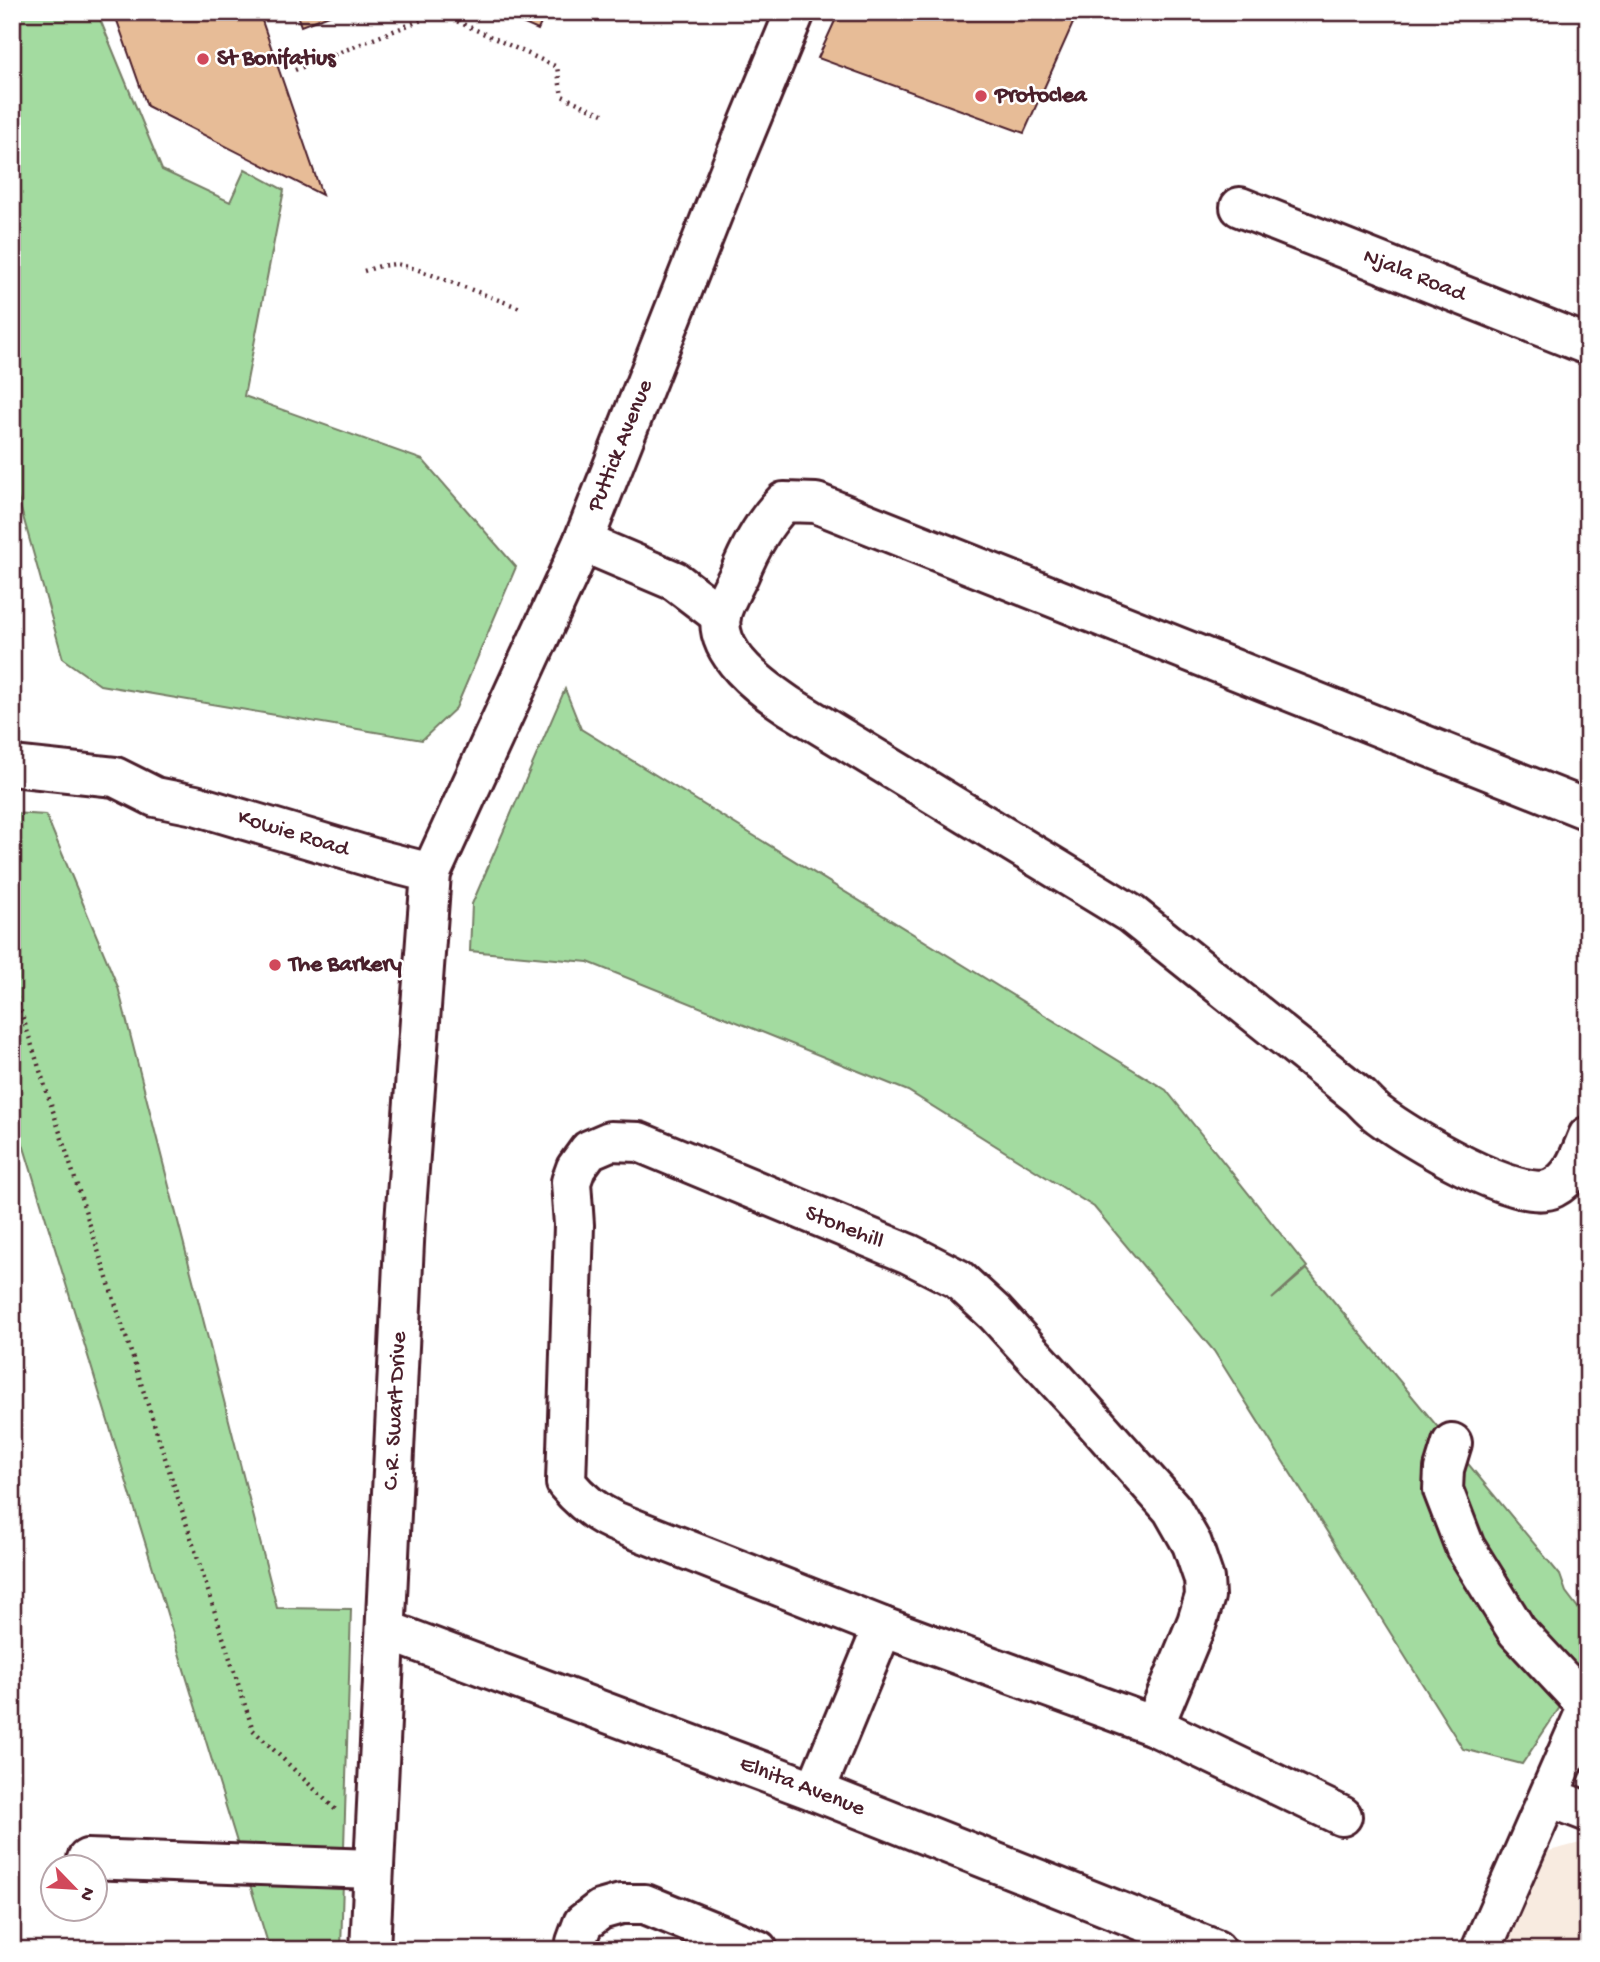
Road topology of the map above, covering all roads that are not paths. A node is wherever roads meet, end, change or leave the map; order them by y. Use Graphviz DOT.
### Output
graph roads {
  1 [pos="795,12"];
  2 [pos="1240,207"];
  3 [pos="1588,345"];
  4 [pos="583,542"];
  5 [pos="721,616"];
  6 [pos="16,772"];
  7 [pos="1588,810"];
  8 [pos="431,873"];
  9 [pos="1588,1136"];
  10 [pos="1452,1443"];
  11 [pos="883,1627"];
  12 [pos="386,1630"];
  13 [pos="1588,1707"];
  14 [pos="1154,1726"];
  15 [pos="815,1791"];
  16 [pos="1549,1797"];
  17 [pos="1588,1812"];
  18 [pos="1342,1816"];
  19 [pos="373,1858"];
  20 [pos="108,1859"];
  21 [pos="370,1950"];
  22 [pos="576,1950"];
  23 [pos="758,1950"];
  24 [pos="1216,1950"];
  25 [pos="1481,1950"];
  1 -- 4 [label="street, Puttick Avenue"];
  2 -- 3 [label="street, Njala Road"];
  4 -- 5 [label="street"];
  4 -- 8 [label="street, Puttick Avenue"];
  5 -- 7 [label="street"];
  5 -- 9 [label="street"];
  6 -- 8 [label="street, Kowie Road"];
  8 -- 12 [label="street, C.R. Swart Drive"];
  10 -- 13 [label="street"];
  11 -- 14 [label="street, Stonehill"];
  11 -- 14 [label="street, Stonehill"];
  11 -- 15 [label="street"];
  12 -- 15 [label="street, Elnita Avenue"];
  12 -- 19 [label="street, C.R. Swart Drive"];
  13 -- 16 [label="street"];
  14 -- 18 [label="street"];
  15 -- 24 [label="street, Elnita Avenue"];
  16 -- 17 [label="street"];
  16 -- 25 [label="street"];
  19 -- 20 [label="street"];
  19 -- 21 [label="street, C.R. Swart Drive"];
  22 -- 23 [label="street"];
}
